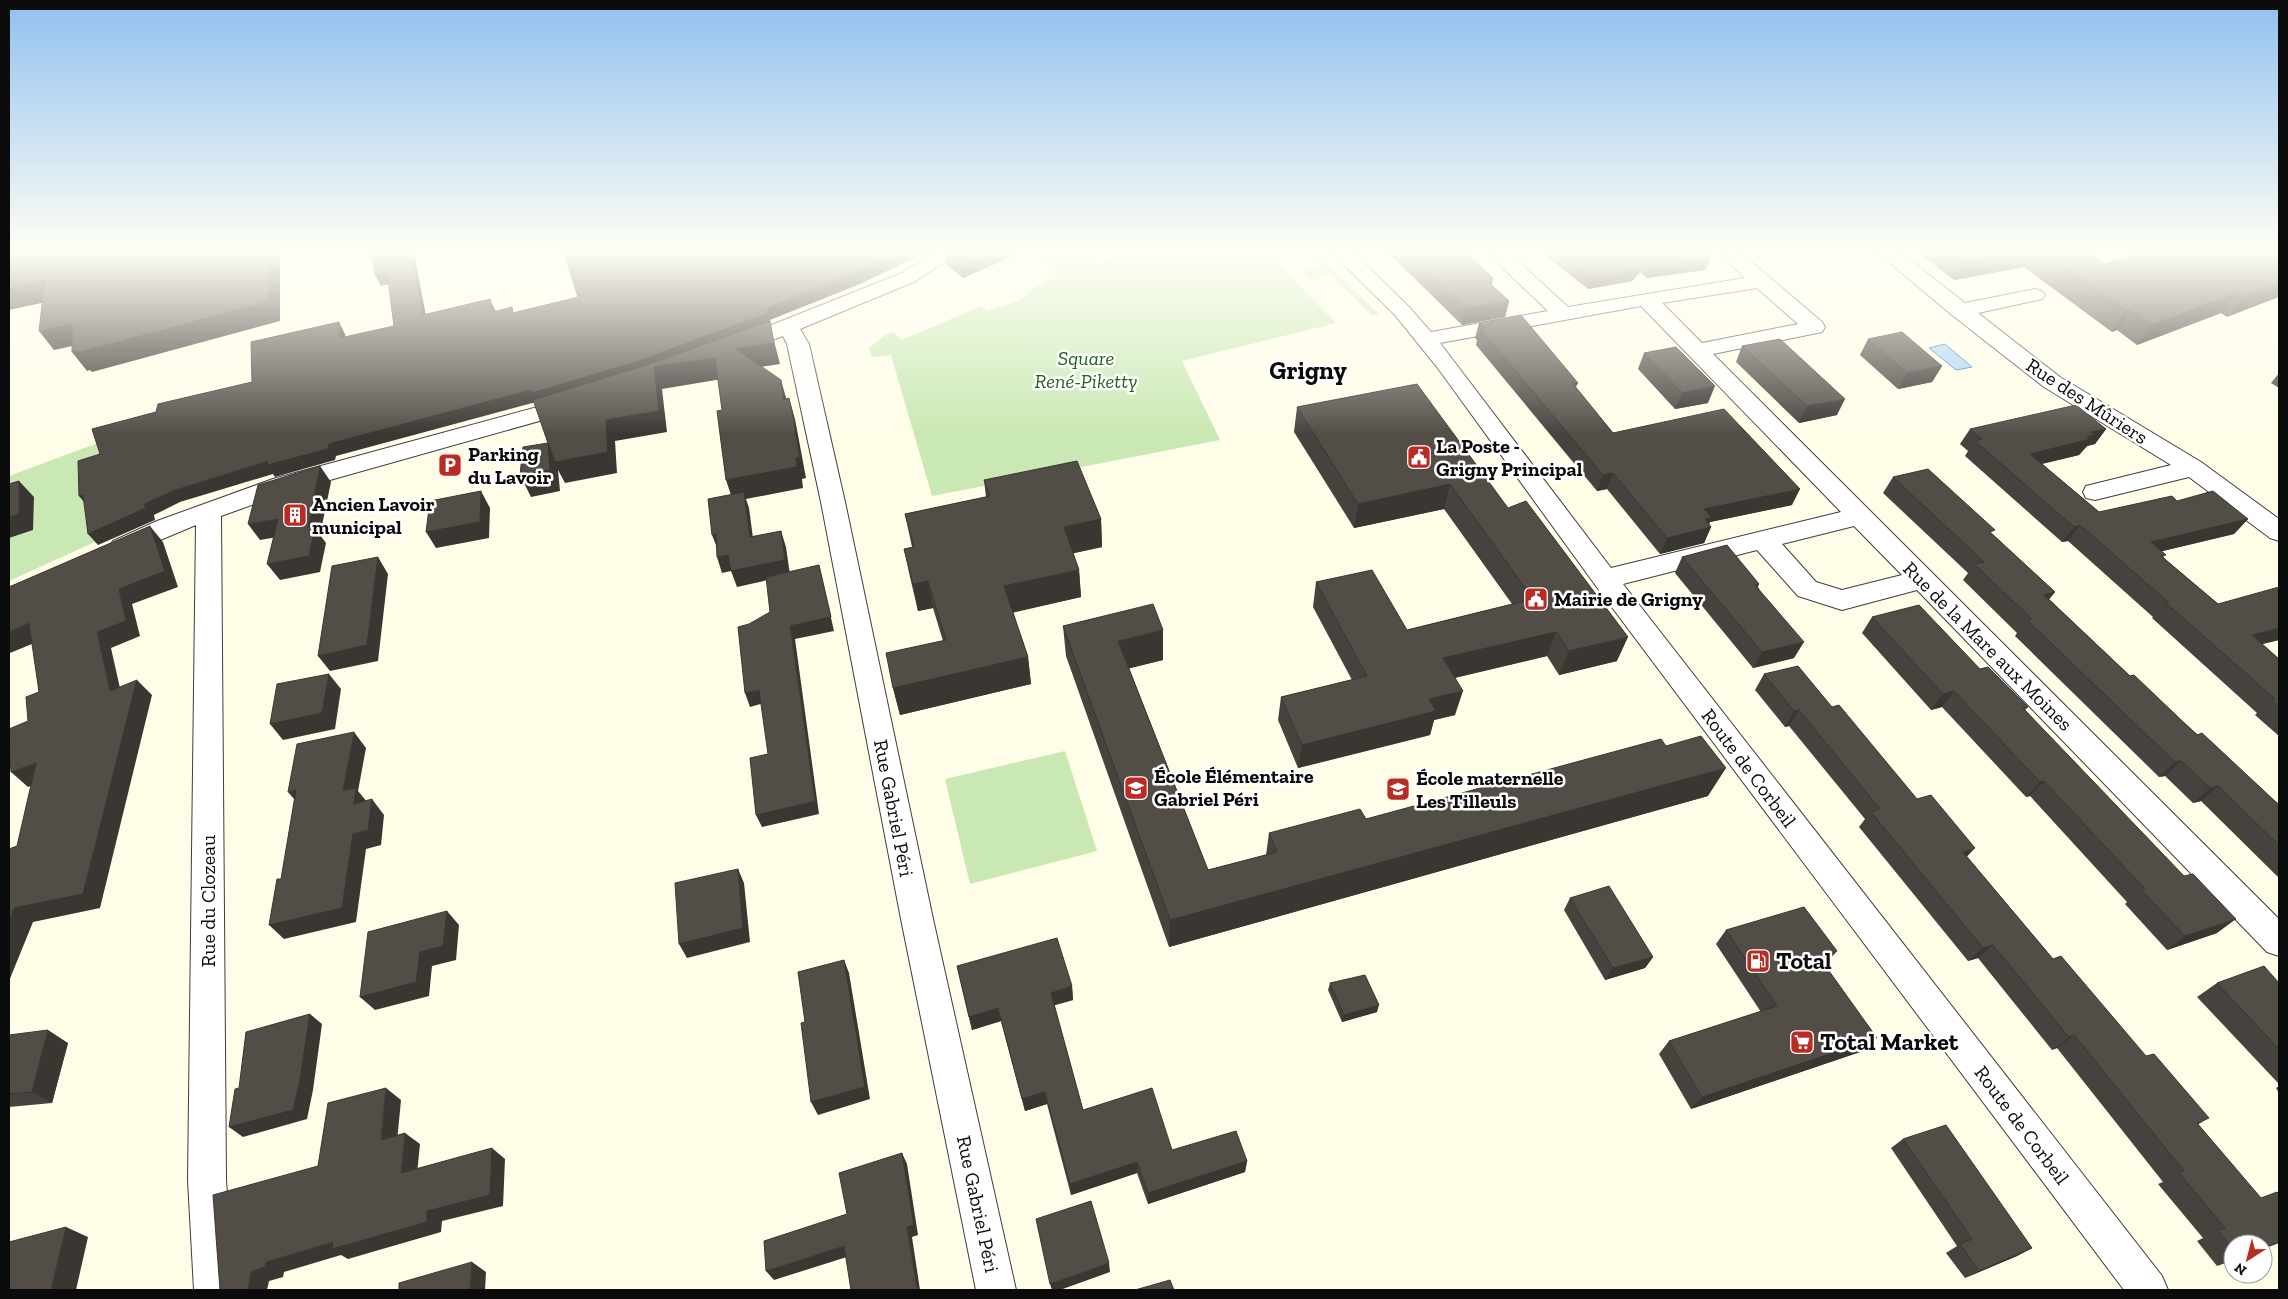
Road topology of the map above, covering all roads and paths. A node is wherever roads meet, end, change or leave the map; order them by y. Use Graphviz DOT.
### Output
graph roads {
  1 [pos="823,314"];
  2 [pos="1404,314"];
  3 [pos="1572,314"];
  4 [pos="1660,314"];
  5 [pos="1799,314"];
  6 [pos="1962,314"];
  7 [pos="1565,315"];
  8 [pos="789,328"];
  9 [pos="1426,339"];
  10 [pos="1697,351"];
  11 [pos="716,355"];
  12 [pos="597,396"];
  13 [pos="2193,468"];
  14 [pos="2095,492"];
  15 [pos="209,512"];
  16 [pos="1860,516"];
  17 [pos="2279,532"];
  18 [pos="1762,540"];
  19 [pos="105,555"];
  20 [pos="1605,579"];
  21 [pos="1924,579"];
  22 [pos="2279,941"];
  23 [pos="214,1290"];
  24 [pos="996,1290"];
  25 [pos="2148,1290"];
  1 -- 8 [label="street"];
  2 -- 9 [label="street, Route de Corbeil"];
  3 -- 7 [label="street"];
  4 -- 10 [label="street, Rue de la Mare aux Moines"];
  5 -- 10 [label="street"];
  6 -- 13 [label="street, Rue des Mûriers"];
  7 -- 9 [label="street"];
  8 -- 11 [label="street"];
  8 -- 24 [label="street, Rue Gabriel Péri"];
  9 -- 20 [label="street, Route de Corbeil"];
  10 -- 16 [label="street, Rue de la Mare aux Moines"];
  12 -- 15 [label="street"];
  13 -- 14 [label="street"];
  13 -- 17 [label="street, Rue des Mûriers"];
  15 -- 19 [label="street"];
  15 -- 23 [label="street, Rue du Clozeau"];
  16 -- 18 [label="street"];
  16 -- 21 [label="street, Rue de la Mare aux Moines"];
  18 -- 20 [label="street"];
  18 -- 21 [label="street"];
  20 -- 25 [label="street, Route de Corbeil"];
  21 -- 22 [label="street, Rue de la Mare aux Moines"];
}
